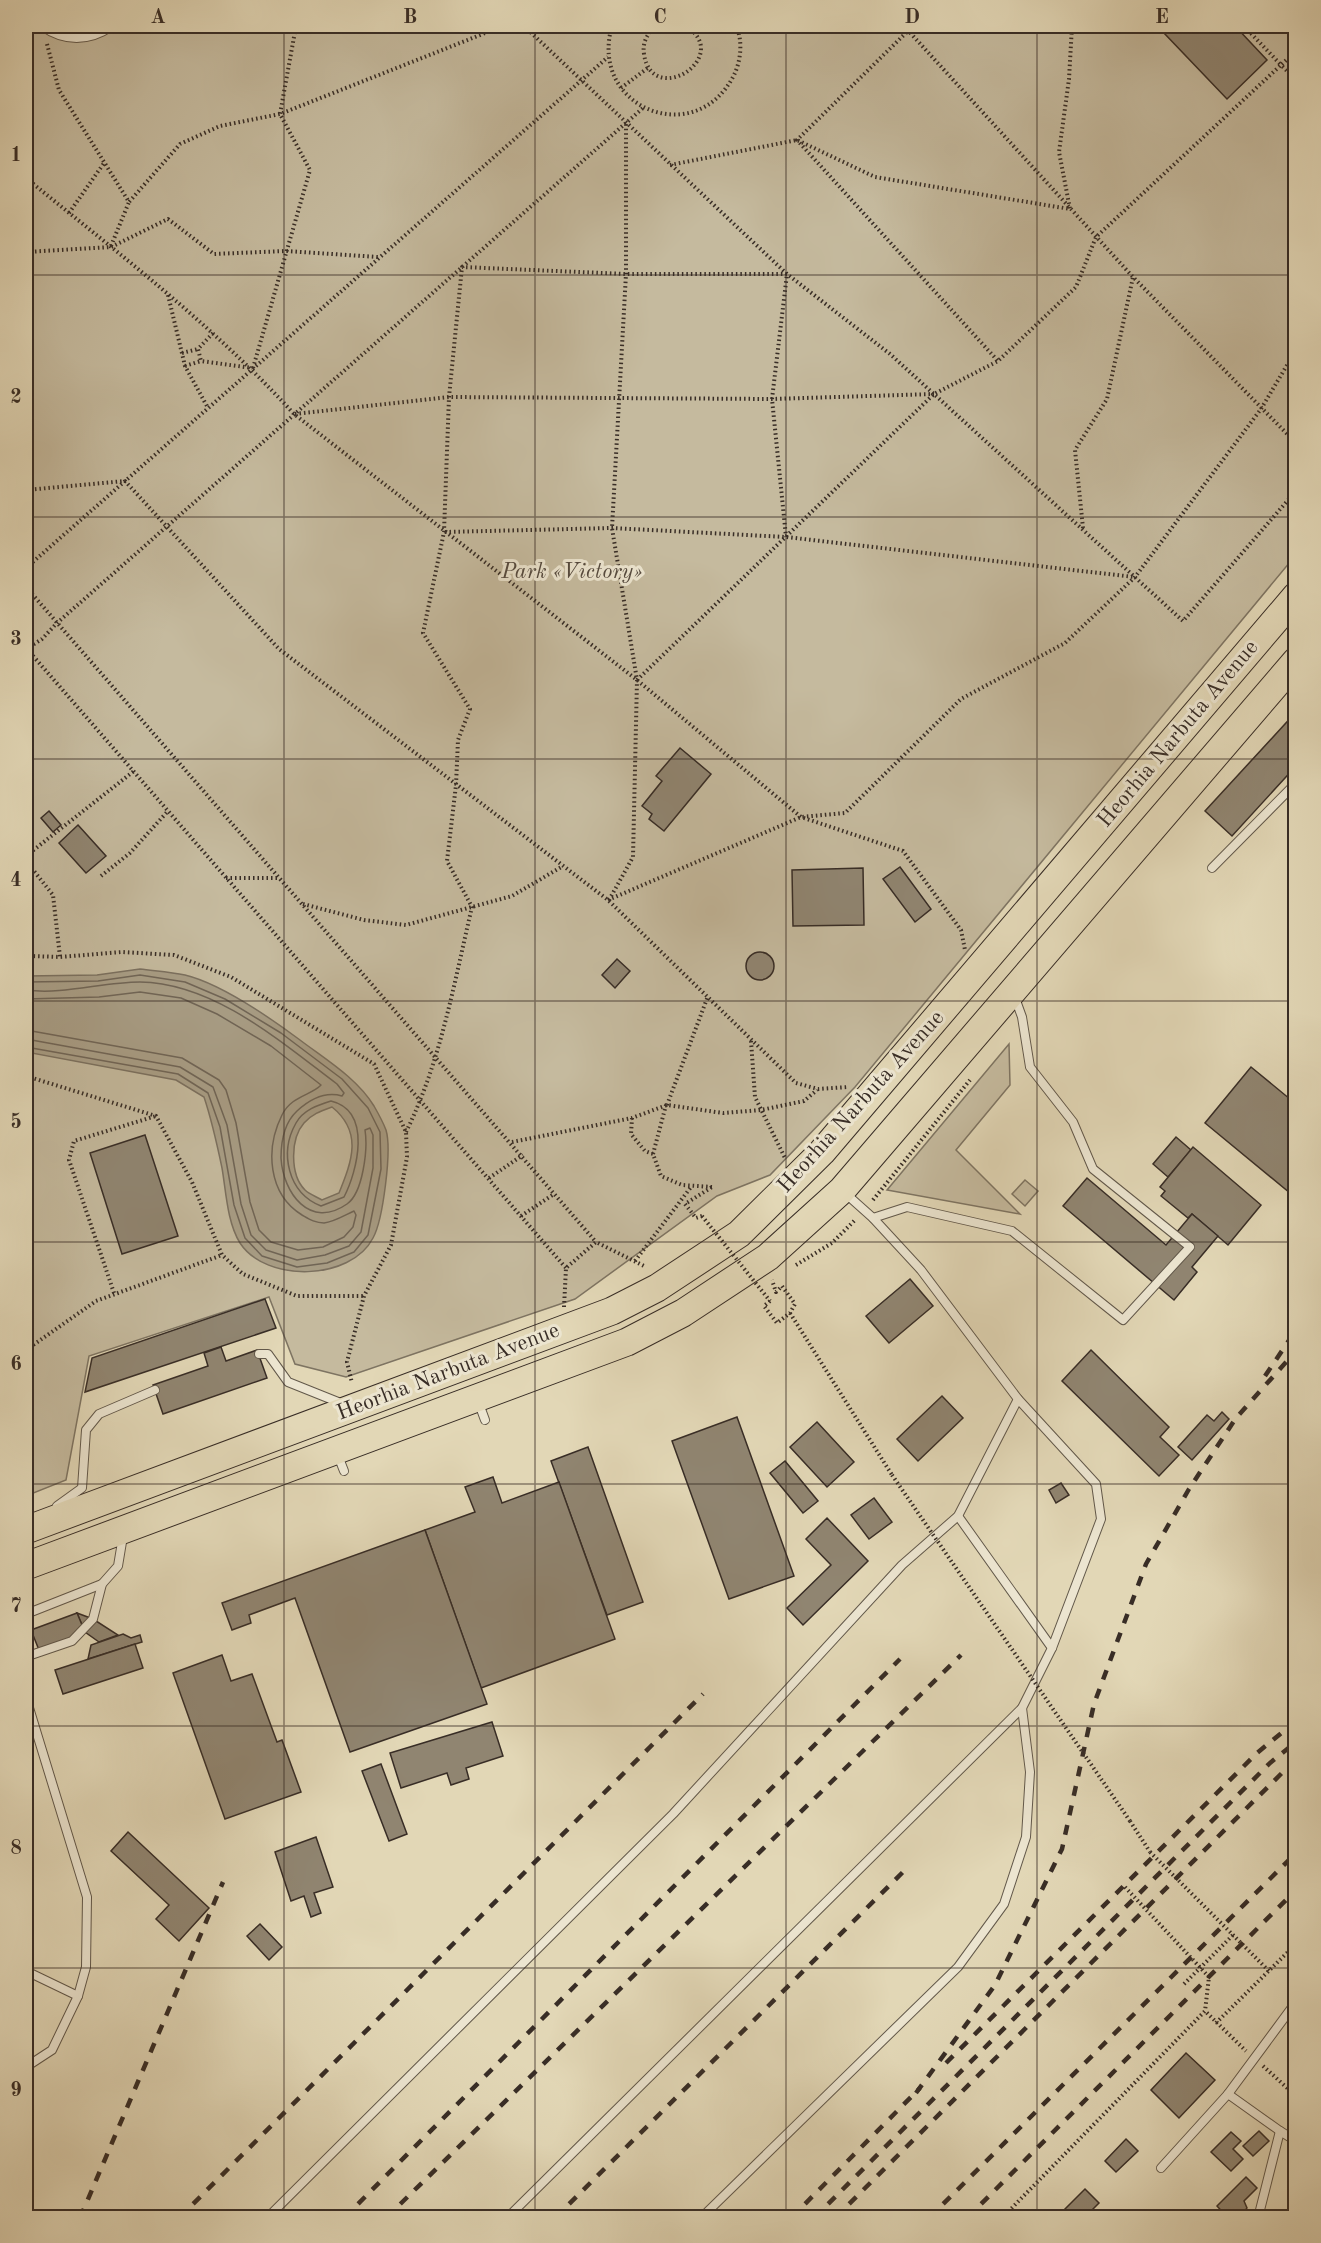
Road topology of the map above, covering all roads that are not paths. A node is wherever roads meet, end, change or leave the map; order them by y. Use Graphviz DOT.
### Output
graph roads {
  1 [pos="42,26"];
  2 [pos="112,26"];
  3 [pos="1296,596"];
  4 [pos="1296,661"];
  5 [pos="1296,783"];
  6 [pos="1212,868"];
  7 [pos="1013,992"];
  8 [pos="842,1190"];
  9 [pos="873,1218"];
  10 [pos="259,1354"];
  11 [pos="155,1390"];
  12 [pos="1018,1399"];
  13 [pos="351,1408"];
  14 [pos="958,1516"];
  15 [pos="132,1526"];
  16 [pos="31,1528"];
  17 [pos="26,1566"];
  18 [pos="102,1584"];
  19 [pos="26,1614"];
  20 [pos="1052,1648"];
  21 [pos="26,1653"];
  22 [pos="26,1698"];
  23 [pos="1022,1708"];
  24 [pos="26,1971"];
  25 [pos="78,1996"];
  26 [pos="1296,2002"];
  27 [pos="26,2067"];
  28 [pos="1228,2094"];
  29 [pos="1280,2131"];
  30 [pos="1296,2141"];
  31 [pos="1161,2168"];
  32 [pos="267,2217"];
  33 [pos="507,2217"];
  34 [pos="701,2217"];
  35 [pos="1258,2217"];
  1 -- 2 [label="lane"];
  3 -- 13 [label="main road, Heorhia Narbuta Avenue"];
  4 -- 7 [label="main road, Heorhia Narbuta Avenue"];
  5 -- 6 [label="lane"];
  7 -- 8 [label="main road, Heorhia Narbuta Avenue"];
  7 -- 9 [label="lane"];
  8 -- 9 [label="lane"];
  8 -- 15 [label="main road, Heorhia Narbuta Avenue"];
  9 -- 12 [label="lane"];
  10 -- 13 [label="lane"];
  11 -- 16 [label="lane"];
  12 -- 14 [label="lane"];
  12 -- 20 [label="lane"];
  13 -- 16 [label="main road, Heorhia Narbuta Avenue"];
  14 -- 20 [label="lane"];
  14 -- 32 [label="lane"];
  15 -- 17 [label="main road, Heorhia Narbuta Avenue"];
  15 -- 18 [label="lane"];
  18 -- 19 [label="lane"];
  18 -- 21 [label="lane"];
  20 -- 23 [label="lane"];
  22 -- 25 [label="lane"];
  23 -- 33 [label="lane"];
  23 -- 34 [label="lane"];
  24 -- 25 [label="lane"];
  25 -- 27 [label="lane"];
  26 -- 28 [label="lane"];
  28 -- 29 [label="lane"];
  28 -- 31 [label="lane"];
  29 -- 30 [label="lane"];
  29 -- 35 [label="lane"];
}
